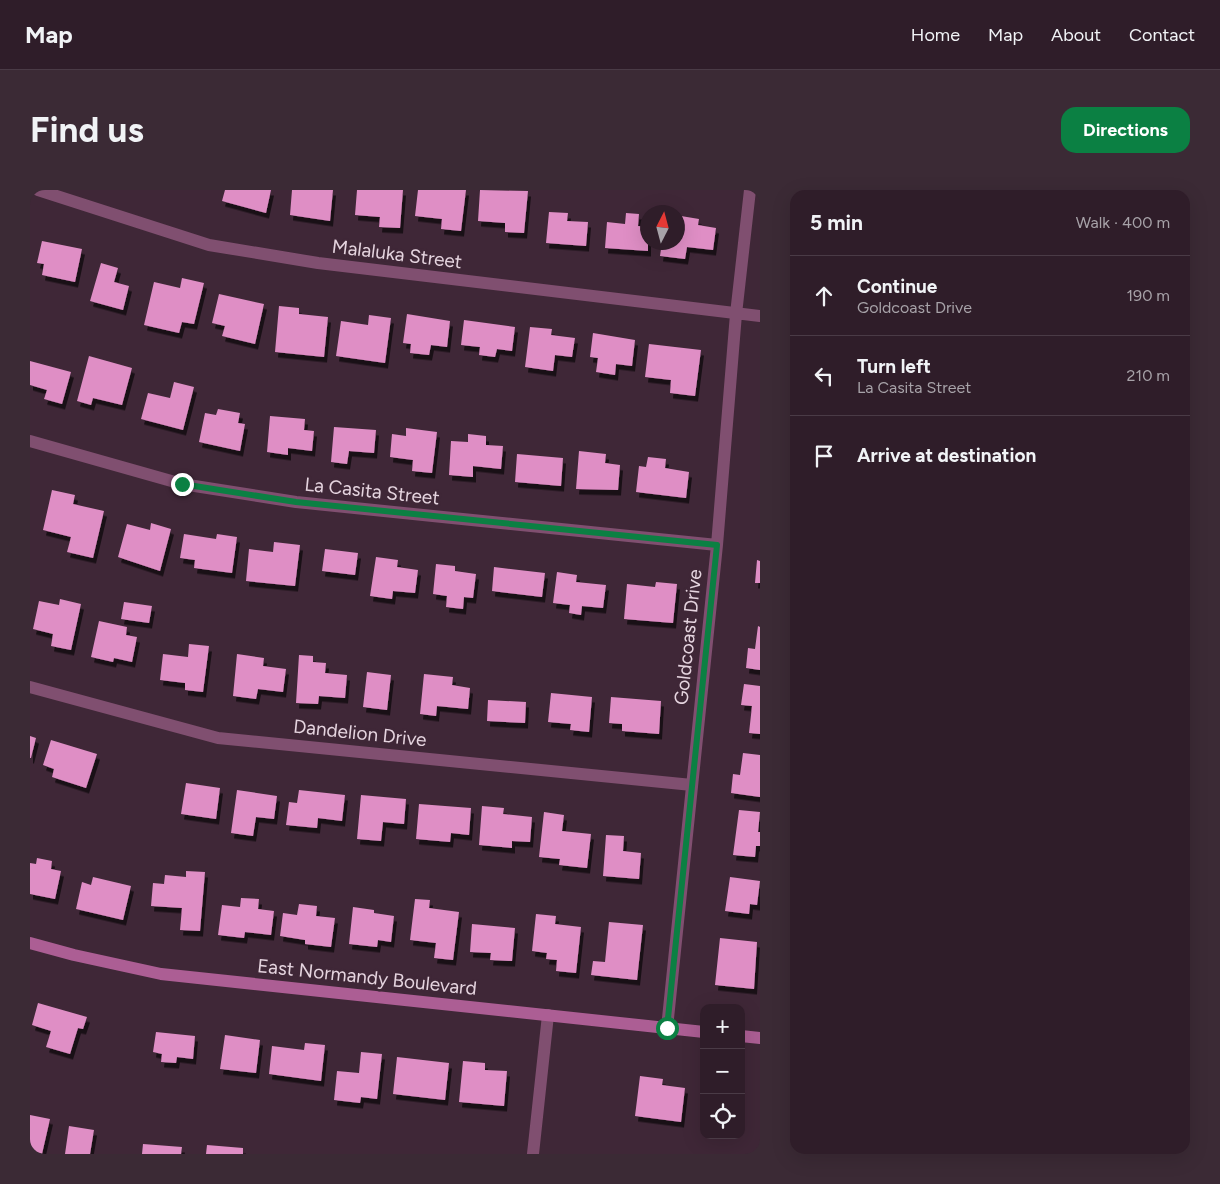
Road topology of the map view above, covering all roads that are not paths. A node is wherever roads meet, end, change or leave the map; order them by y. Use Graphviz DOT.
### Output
graph roads {
  1 [pos="38,190"];
  2 [pos="750,190"];
  3 [pos="736,314"];
  4 [pos="760,316"];
  5 [pos="30,441"];
  6 [pos="717,545"];
  7 [pos="30,687"];
  8 [pos="692,785"];
  9 [pos="30,943"];
  10 [pos="548,1015"];
  11 [pos="667,1028"];
  12 [pos="700,1032"];
  13 [pos="745,1036"];
  14 [pos="760,1038"];
  15 [pos="533,1154"];
  1 -- 3 [label="street, Malaluka Street"];
  2 -- 3 [label="street, Goldcoast Drive"];
  3 -- 4 [label="street, Malaluka Street"];
  3 -- 6 [label="street, Goldcoast Drive"];
  5 -- 6 [label="street, La Casita Street"];
  6 -- 8 [label="street, Goldcoast Drive"];
  7 -- 8 [label="street, Dandelion Drive"];
  8 -- 11 [label="street, Goldcoast Drive"];
  9 -- 10 [label="street, East Normandy Boulevard"];
  10 -- 11 [label="street, East Normandy Boulevard"];
  10 -- 15 [label="street"];
  11 -- 12 [label="street, East Normandy Boulevard"];
  13 -- 14 [label="street"];
}
